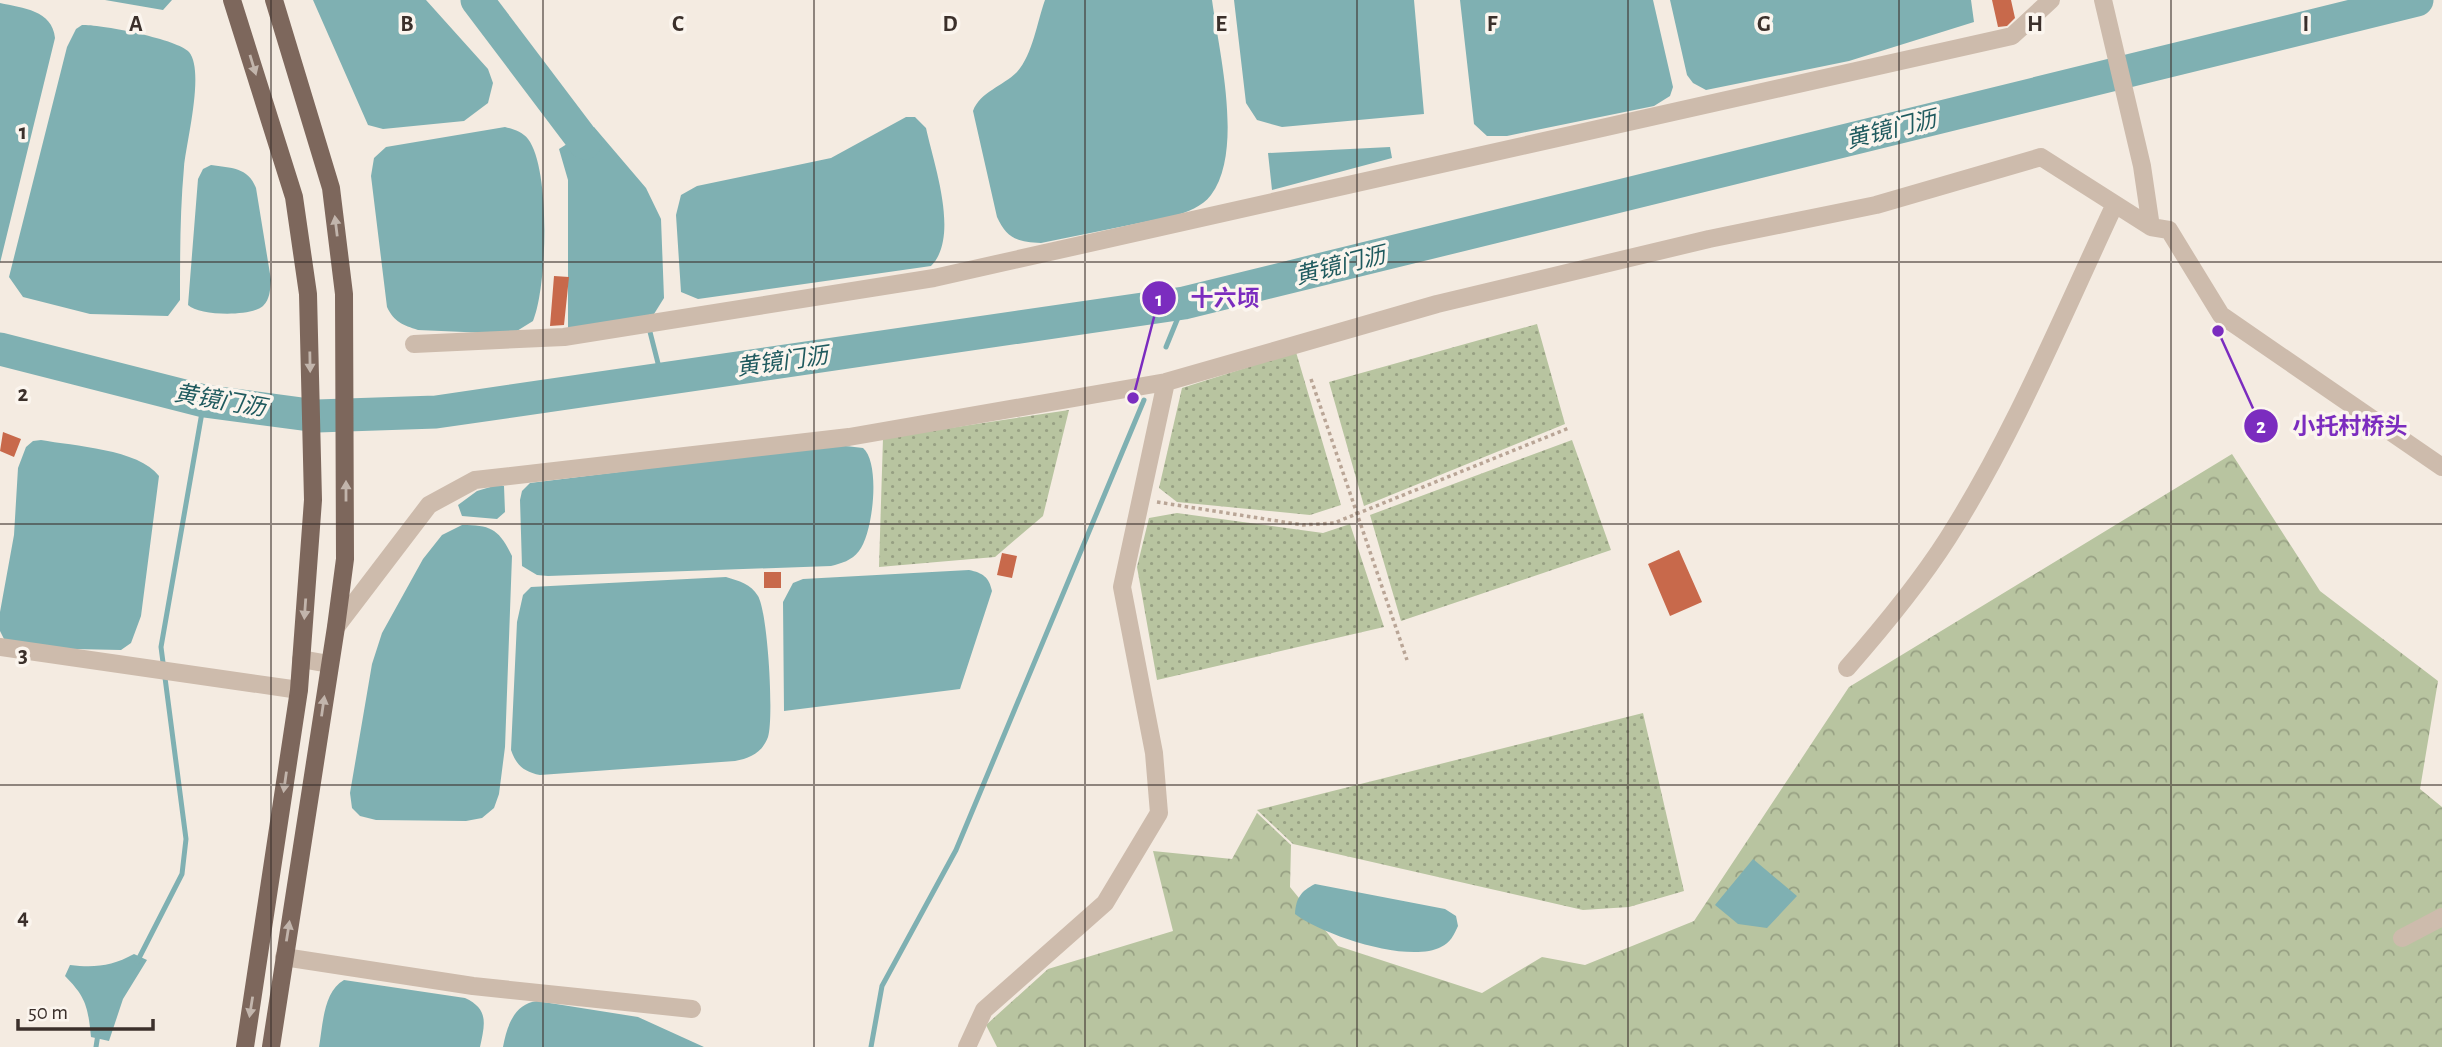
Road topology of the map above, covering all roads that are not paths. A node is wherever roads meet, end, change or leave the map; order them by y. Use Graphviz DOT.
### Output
graph roads {
  1 [pos="232,0"];
  2 [pos="274,0"];
  3 [pos="2052,0"];
  4 [pos="2105,4"];
  5 [pos="2114,206"];
  6 [pos="2151,227"];
  7 [pos="414,344"];
  8 [pos="1166,382"];
  9 [pos="2442,467"];
  10 [pos="336,626"];
  11 [pos="0,647"];
  12 [pos="301,660"];
  13 [pos="329,663"];
  14 [pos="1847,668"];
  15 [pos="299,690"];
  16 [pos="2442,917"];
  17 [pos="2402,938"];
  18 [pos="284,957"];
  19 [pos="692,1009"];
  20 [pos="245,1047"];
  21 [pos="271,1047"];
  22 [pos="967,1047"];
  1 -- 12 [label="main road, one-way"];
  10 -- 2 [label="main road, one-way"];
  3 -- 7 [label="street"];
  4 -- 6 [label="street"];
  5 -- 6 [label="street"];
  5 -- 8 [label="street"];
  5 -- 14 [label="street"];
  6 -- 9 [label="street"];
  8 -- 10 [label="street"];
  8 -- 22 [label="street"];
  10 -- 13 [label="main road"];
  11 -- 15 [label="street"];
  12 -- 13 [label="street"];
  12 -- 15 [label="main road"];
  18 -- 13 [label="main road, one-way"];
  15 -- 20 [label="main road, one-way"];
  16 -- 17 [label="street"];
  18 -- 19 [label="street"];
  18 -- 21 [label="main road"];
}
